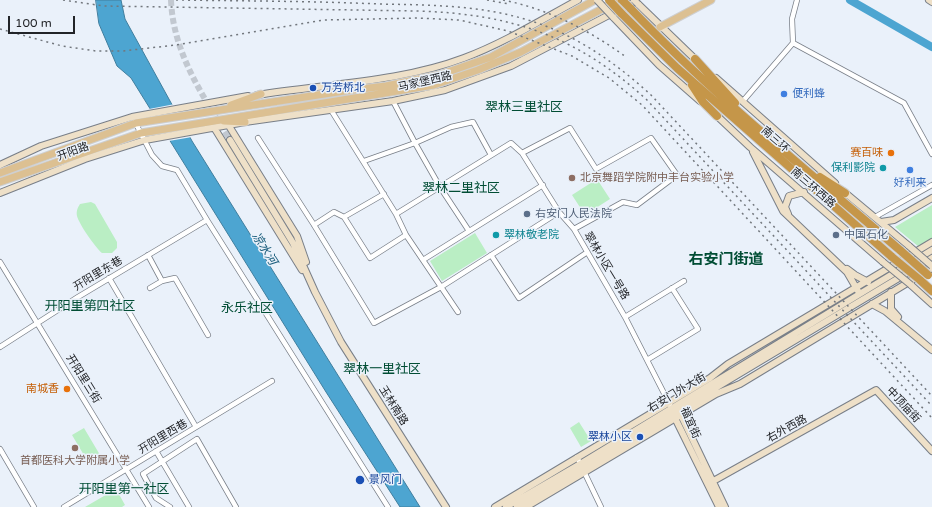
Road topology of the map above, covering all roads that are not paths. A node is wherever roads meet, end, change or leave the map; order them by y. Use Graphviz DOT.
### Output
graph roads {
  1 [pos="578,0"];
  2 [pos="596,0"];
  3 [pos="609,0"];
  4 [pos="621,0"];
  5 [pos="712,0"];
  6 [pos="797,0"];
  7 [pos="929,0"];
  8 [pos="932,2"];
  9 [pos="635,3"];
  10 [pos="660,27"];
  11 [pos="793,43"];
  12 [pos="695,59"];
  13 [pos="677,68"];
  14 [pos="261,94"];
  15 [pos="393,101"];
  16 [pos="743,101"];
  17 [pos="331,110"];
  18 [pos="215,111"];
  19 [pos="143,115"];
  20 [pos="717,116"];
  21 [pos="134,120"];
  22 [pos="210,121"];
  23 [pos="147,122"];
  24 [pos="245,122"];
  25 [pos="229,126"];
  26 [pos="215,129"];
  27 [pos="759,129"];
  28 [pos="152,131"];
  29 [pos="141,133"];
  30 [pos="258,138"];
  31 [pos="156,139"];
  32 [pos="145,140"];
  33 [pos="230,140"];
  34 [pos="415,143"];
  35 [pos="750,147"];
  36 [pos="522,153"];
  37 [pos="932,154"];
  38 [pos="491,155"];
  39 [pos="364,161"];
  40 [pos="797,162"];
  41 [pos="0,165"];
  42 [pos="0,173"];
  43 [pos="0,182"];
  44 [pos="543,185"];
  45 [pos="932,185"];
  46 [pos="440,187"];
  47 [pos="804,192"];
  48 [pos="0,193"];
  49 [pos="845,193"];
  50 [pos="384,194"];
  51 [pos="932,198"];
  52 [pos="932,202"];
  53 [pos="559,212"];
  54 [pos="396,214"];
  55 [pos="344,217"];
  56 [pos="875,217"];
  57 [pos="207,220"];
  58 [pos="881,222"];
  59 [pos="314,225"];
  60 [pos="574,229"];
  61 [pos="469,231"];
  62 [pos="892,232"];
  63 [pos="406,235"];
  64 [pos="932,242"];
  65 [pos="932,250"];
  66 [pos="586,253"];
  67 [pos="148,255"];
  68 [pos="491,255"];
  69 [pos="932,258"];
  70 [pos="423,260"];
  71 [pos="0,262"];
  72 [pos="931,272"];
  73 [pos="109,278"];
  74 [pos="162,281"];
  75 [pos="684,281"];
  76 [pos="893,281"];
  77 [pos="866,282"];
  78 [pos="878,283"];
  79 [pos="441,287"];
  80 [pos="857,287"];
  81 [pos="150,288"];
  82 [pos="672,288"];
  83 [pos="932,291"];
  84 [pos="315,292"];
  85 [pos="859,294"];
  86 [pos="890,294"];
  87 [pos="863,300"];
  88 [pos="873,304"];
  89 [pos="932,304"];
  90 [pos="458,312"];
  91 [pos="625,317"];
  92 [pos="38,323"];
  93 [pos="208,334"];
  94 [pos="932,345"];
  95 [pos="0,347"];
  96 [pos="932,350"];
  97 [pos="647,360"];
  98 [pos="272,381"];
  99 [pos="876,390"];
  100 [pos="675,409"];
  101 [pos="675,419"];
  102 [pos="196,428"];
  103 [pos="0,449"];
  104 [pos="932,450"];
  105 [pos="156,451"];
  106 [pos="621,451"];
  107 [pos="604,455"];
  108 [pos="577,458"];
  109 [pos="162,461"];
  110 [pos="582,468"];
  111 [pos="127,469"];
  112 [pos="711,483"];
  113 [pos="34,507"];
  114 [pos="64,507"];
  115 [pos="149,507"];
  116 [pos="170,507"];
  117 [pos="188,507"];
  118 [pos="236,507"];
  119 [pos="388,507"];
  120 [pos="446,507"];
  121 [pos="495,507"];
  122 [pos="506,507"];
  123 [pos="517,507"];
  124 [pos="526,507"];
  125 [pos="601,507"];
  126 [pos="719,507"];
  127 [pos="726,507"];
  1 -- 14 [label="street, 马家堡西路"];
  2 -- 18 [label="main road, 马家堡西路"];
  2 -- 20 [label="street, 南三环西路, bridge"];
  3 -- 13 [label="highway, 南三环, bridge"];
  4 -- 9 [label="highway, 南三环, bridge"];
  4 -- 22 [label="main road, 马家堡西路"];
  5 -- 10 [label="main road"];
  6 -- 11 [label="street"];
  7 -- 8 [label="street"];
  9 -- 10 [label="street, 南三环西路"];
  9 -- 15 [label="street, 马家堡西路"];
  9 -- 27 [label="highway, 南三环"];
  10 -- 12 [label="street, 南三环西路"];
  11 -- 16 [label="street"];
  11 -- 37 [label="street"];
  12 -- 16 [label="street, 南三环西路"];
  12 -- 27 [label="highway"];
  13 -- 20 [label="highway"];
  13 -- 83 [label="highway, 南三环, bridge"];
  14 -- 18 [label="main road"];
  14 -- 19 [label="street, 马家堡西路"];
  15 -- 17 [label="street, 马家堡西路"];
  15 -- 34 [label="street"];
  16 -- 49 [label="street, 南三环西路"];
  17 -- 24 [label="street, 马家堡西路"];
  17 -- 39 [label="street"];
  18 -- 23 [label="main road, 马家堡西路"];
  19 -- 21 [label="street, 开阳路"];
  20 -- 35 [label="street, 南三环西路"];
  21 -- 23 [label="main road, 开阳路"];
  21 -- 29 [label="street"];
  21 -- 41 [label="street, 开阳路"];
  21 -- 42 [label="main road, 开阳路"];
  22 -- 24 [label="main road"];
  22 -- 28 [label="main road, 马家堡西路"];
  24 -- 25 [label="street, 马家堡西路"];
  25 -- 26 [label="street, 马家堡西路"];
  25 -- 84 [label="street, 玉林南路"];
  26 -- 31 [label="street, 马家堡西路"];
  26 -- 84 [label="street, 玉林南路"];
  27 -- 40 [label="highway, 南三环"];
  28 -- 29 [label="main road, 开阳路"];
  29 -- 32 [label="street"];
  29 -- 43 [label="main road, 开阳路"];
  30 -- 59 [label="street"];
  31 -- 32 [label="street, 开阳路"];
  32 -- 48 [label="street, 开阳路"];
  32 -- 57 [label="street"];
  33 -- 84 [label="street, 玉林南路"];
  34 -- 38 [label="street"];
  34 -- 39 [label="street"];
  34 -- 46 [label="street"];
  35 -- 47 [label="street, 南三环西路"];
  35 -- 80 [label="street"];
  36 -- 38 [label="street, 翠林小区一号路"];
  36 -- 44 [label="street, 翠林小区一号路"];
  36 -- 60 [label="street"];
  38 -- 46 [label="street"];
  39 -- 50 [label="street"];
  40 -- 49 [label="highway"];
  40 -- 72 [label="highway, 南三环, bridge"];
  44 -- 53 [label="street, 翠林小区一号路"];
  44 -- 61 [label="street"];
  45 -- 56 [label="street"];
  46 -- 54 [label="street"];
  46 -- 61 [label="street"];
  47 -- 77 [label="street"];
  47 -- 89 [label="street, 南三环西路, bridge"];
  49 -- 56 [label="street, 南三环西路"];
  50 -- 54 [label="street"];
  50 -- 55 [label="street"];
  51 -- 58 [label="street"];
  52 -- 62 [label="street"];
  53 -- 60 [label="street, 翠林小区一号路"];
  53 -- 68 [label="street"];
  54 -- 63 [label="street"];
  55 -- 59 [label="street"];
  55 -- 63 [label="street"];
  56 -- 58 [label="street, 南三环西路"];
  57 -- 67 [label="street, 开阳里东巷"];
  57 -- 119 [label="street"];
  58 -- 62 [label="street, 南三环西路"];
  59 -- 79 [label="street"];
  60 -- 66 [label="street, 翠林小区一号路"];
  61 -- 70 [label="street"];
  62 -- 72 [label="street, 南三环西路, bridge"];
  63 -- 70 [label="street"];
  64 -- 77 [label="street"];
  65 -- 78 [label="street, 右安门外大街"];
  66 -- 68 [label="street"];
  66 -- 91 [label="street, 翠林小区一号路"];
  67 -- 73 [label="street, 开阳里东巷"];
  67 -- 74 [label="street"];
  68 -- 79 [label="street"];
  69 -- 76 [label="street, 右安门外大街"];
  70 -- 79 [label="street"];
  71 -- 92 [label="street, 开阳里三街"];
  72 -- 86 [label="street"];
  73 -- 92 [label="street, 开阳里东巷"];
  73 -- 102 [label="street"];
  74 -- 81 [label="street"];
  74 -- 93 [label="street"];
  75 -- 82 [label="street"];
  76 -- 86 [label="street"];
  76 -- 87 [label="street, 右安门外大街"];
  77 -- 78 [label="street"];
  77 -- 80 [label="street"];
  78 -- 85 [label="street, 右安门外大街"];
  79 -- 90 [label="street"];
  80 -- 85 [label="street"];
  80 -- 100 [label="street"];
  82 -- 91 [label="street"];
  82 -- 97 [label="street"];
  84 -- 120 [label="street, 玉林南路"];
  85 -- 100 [label="street, 右安门外大街"];
  86 -- 88 [label="street"];
  86 -- 94 [label="street"];
  87 -- 88 [label="street"];
  87 -- 100 [label="street, 右安门外大街"];
  88 -- 96 [label="street"];
  88 -- 100 [label="street"];
  91 -- 97 [label="street, 翠林小区一号路"];
  92 -- 95 [label="street, 开阳里东巷"];
  92 -- 111 [label="street, 开阳里三街"];
  97 -- 100 [label="street, 翠林小区一号路"];
  98 -- 102 [label="street, 开阳里西巷"];
  99 -- 104 [label="street, 中顶庙街"];
  99 -- 112 [label="street, 右外西路"];
  100 -- 101 [label="street"];
  100 -- 107 [label="street, 右安门外大街"];
  100 -- 108 [label="street"];
  100 -- 110 [label="street, 右安门外大街"];
  100 -- 112 [label="street, 福宜街"];
  101 -- 106 [label="street"];
  101 -- 112 [label="street, 福宜街"];
  102 -- 105 [label="street, 开阳里西巷"];
  103 -- 113 [label="street"];
  105 -- 109 [label="street"];
  105 -- 111 [label="street, 开阳里西巷"];
  106 -- 107 [label="street"];
  106 -- 110 [label="street"];
  107 -- 110 [label="street, 右安门外大街"];
  108 -- 110 [label="street"];
  108 -- 121 [label="street"];
  109 -- 116 [label="street"];
  109 -- 117 [label="street"];
  109 -- 118 [label="street"];
  110 -- 122 [label="street, 右安门外大街"];
  110 -- 123 [label="street, 右安门外大街"];
  110 -- 124 [label="street"];
  110 -- 125 [label="street"];
  111 -- 114 [label="street, 开阳里西巷"];
  111 -- 115 [label="street, 开阳里三街"];
  112 -- 126 [label="street, 福宜街"];
  112 -- 127 [label="street, 福宜街"];
}
